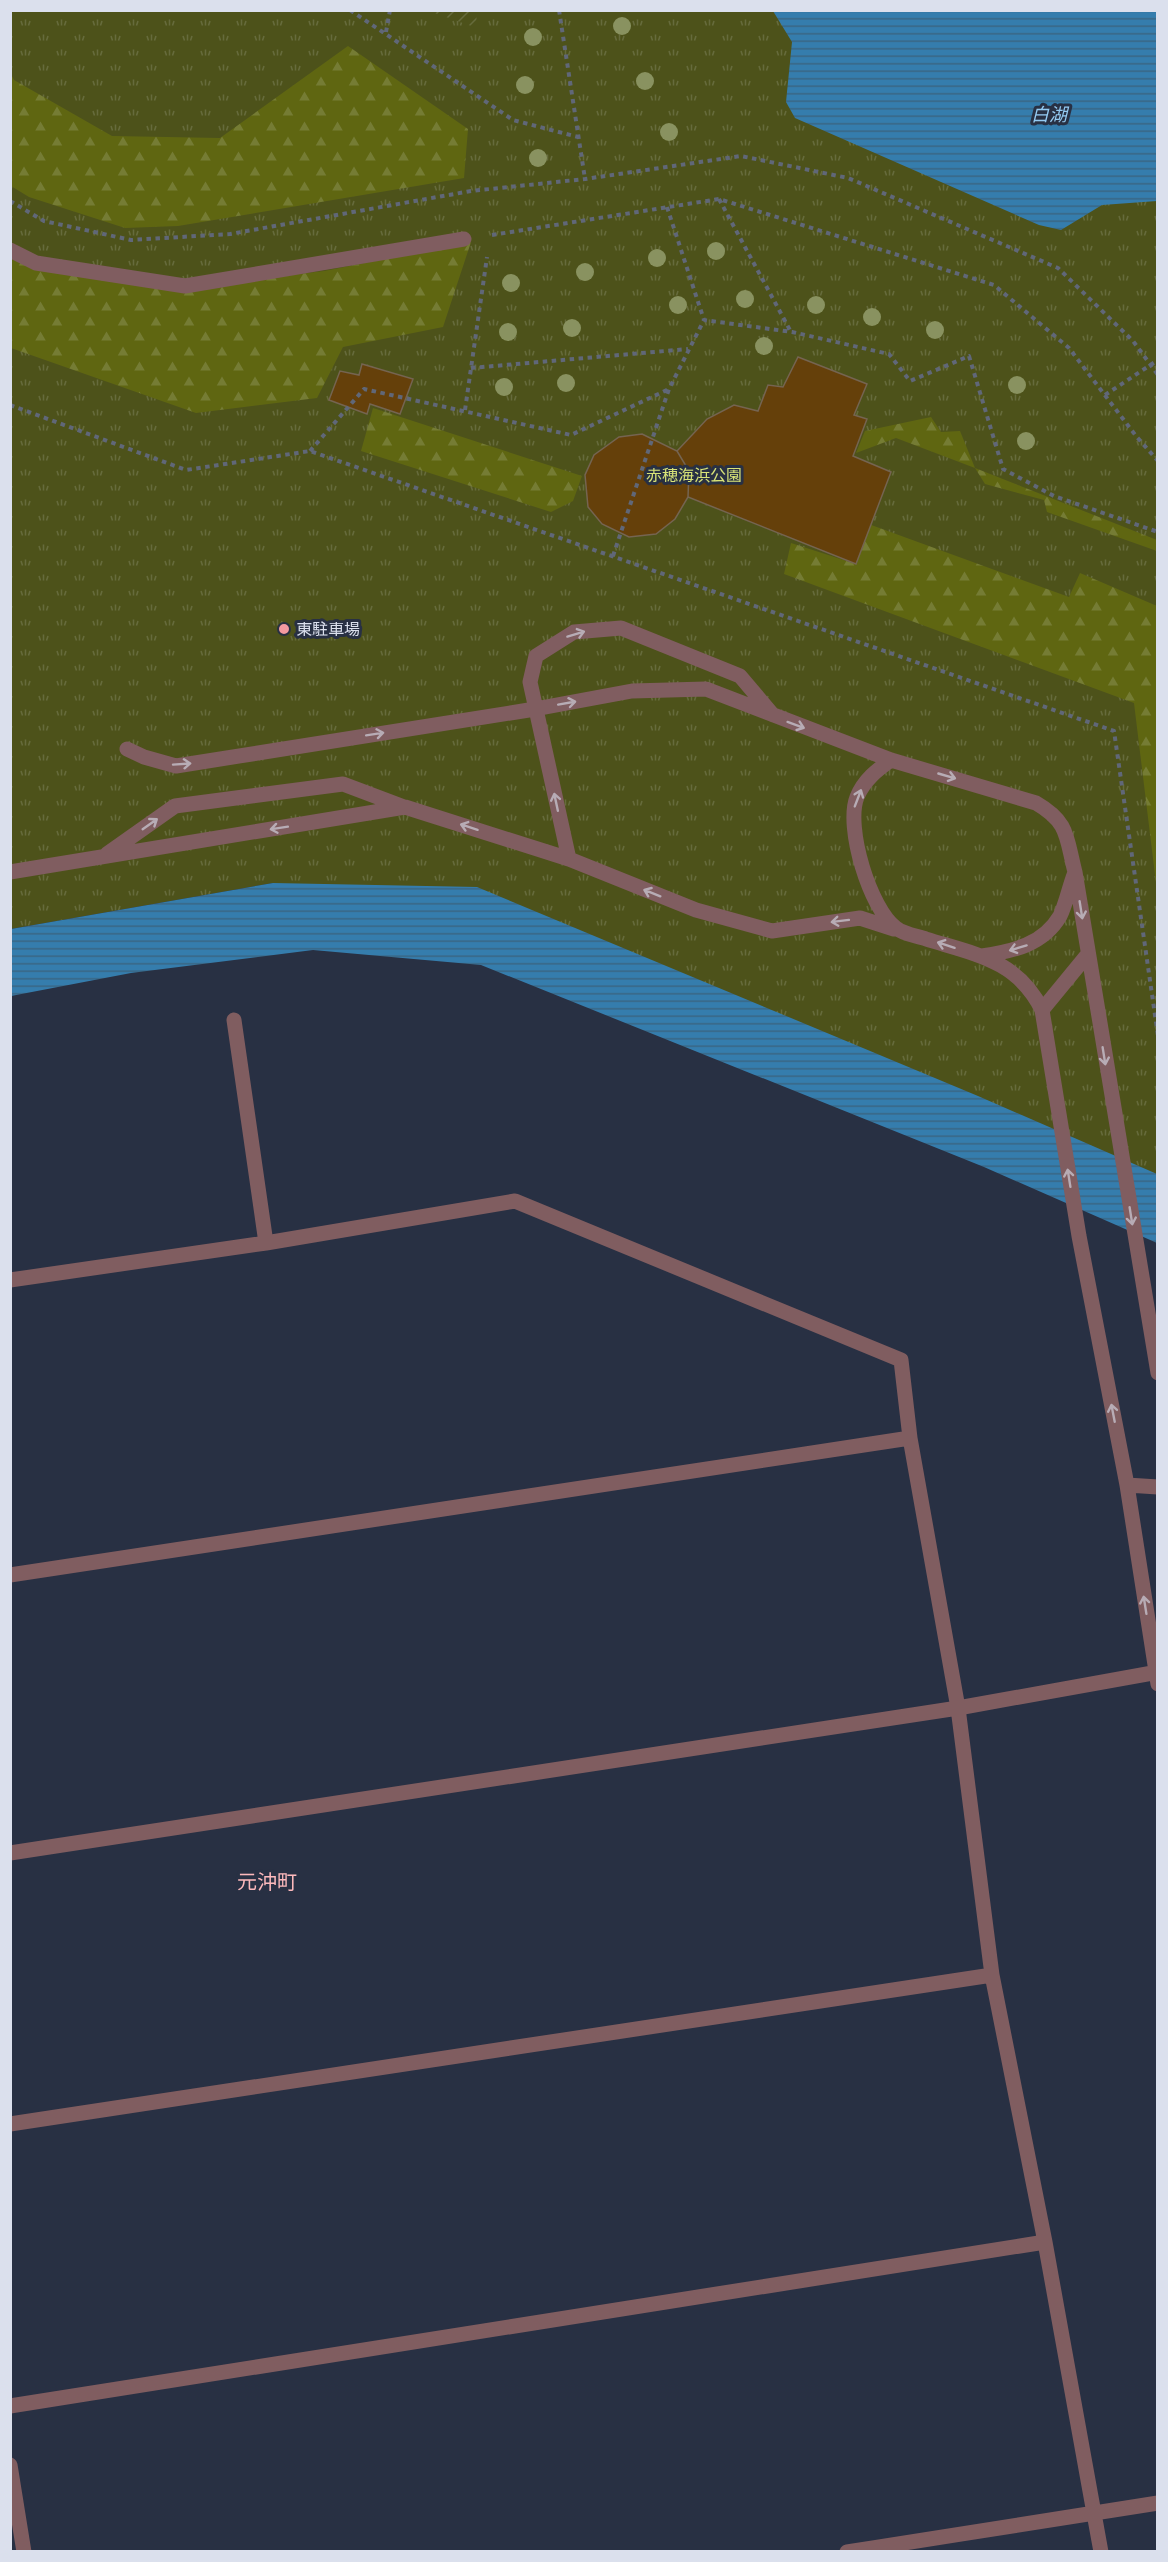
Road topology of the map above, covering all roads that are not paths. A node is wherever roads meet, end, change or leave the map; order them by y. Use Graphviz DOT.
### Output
graph roads {
  1 [pos="464,238"];
  2 [pos="10,250"];
  3 [pos="535,709"];
  4 [pos="775,717"];
  5 [pos="127,749"];
  6 [pos="891,760"];
  7 [pos="405,807"];
  8 [pos="102,858"];
  9 [pos="568,859"];
  10 [pos="10,872"];
  11 [pos="1074,872"];
  12 [pos="897,930"];
  13 [pos="1088,954"];
  14 [pos="982,956"];
  15 [pos="1042,1010"];
  16 [pos="234,1020"];
  17 [pos="266,1243"];
  18 [pos="10,1280"];
  19 [pos="1158,1373"];
  20 [pos="910,1438"];
  21 [pos="1127,1485"];
  22 [pos="1158,1487"];
  23 [pos="10,1575"];
  24 [pos="1157,1676"];
  25 [pos="958,1708"];
  26 [pos="10,1853"];
  27 [pos="992,1976"];
  28 [pos="10,2124"];
  29 [pos="1045,2242"];
  30 [pos="10,2406"];
  31 [pos="10,2465"];
  32 [pos="1158,2503"];
  33 [pos="1094,2512"];
  34 [pos="24,2552"];
  35 [pos="847,2552"];
  36 [pos="1101,2552"];
  1 -- 2 [label="street"];
  3 -- 4 [label="street, one-way"];
  3 -- 4 [label="street, one-way"];
  5 -- 3 [label="street, one-way"];
  9 -- 3 [label="street, one-way"];
  4 -- 6 [label="street, one-way"];
  6 -- 11 [label="street, one-way"];
  12 -- 6 [label="street, one-way"];
  7 -- 8 [label="street, one-way"];
  8 -- 7 [label="street, one-way"];
  9 -- 7 [label="street, one-way"];
  8 -- 10 [label="street"];
  12 -- 9 [label="street, one-way"];
  11 -- 13 [label="street, one-way"];
  11 -- 14 [label="street, one-way"];
  14 -- 12 [label="street, one-way"];
  13 -- 15 [label="street"];
  13 -- 19 [label="street, one-way"];
  14 -- 15 [label="street"];
  21 -- 15 [label="street, one-way"];
  16 -- 17 [label="street"];
  17 -- 18 [label="street"];
  17 -- 20 [label="street"];
  20 -- 23 [label="street"];
  20 -- 25 [label="street"];
  21 -- 22 [label="street"];
  24 -- 21 [label="street, one-way"];
  24 -- 25 [label="street"];
  25 -- 26 [label="street"];
  25 -- 27 [label="street"];
  27 -- 28 [label="street"];
  27 -- 29 [label="street"];
  29 -- 30 [label="street"];
  29 -- 33 [label="street"];
  31 -- 34 [label="street"];
  32 -- 33 [label="street"];
  33 -- 35 [label="street"];
  33 -- 36 [label="street"];
}
